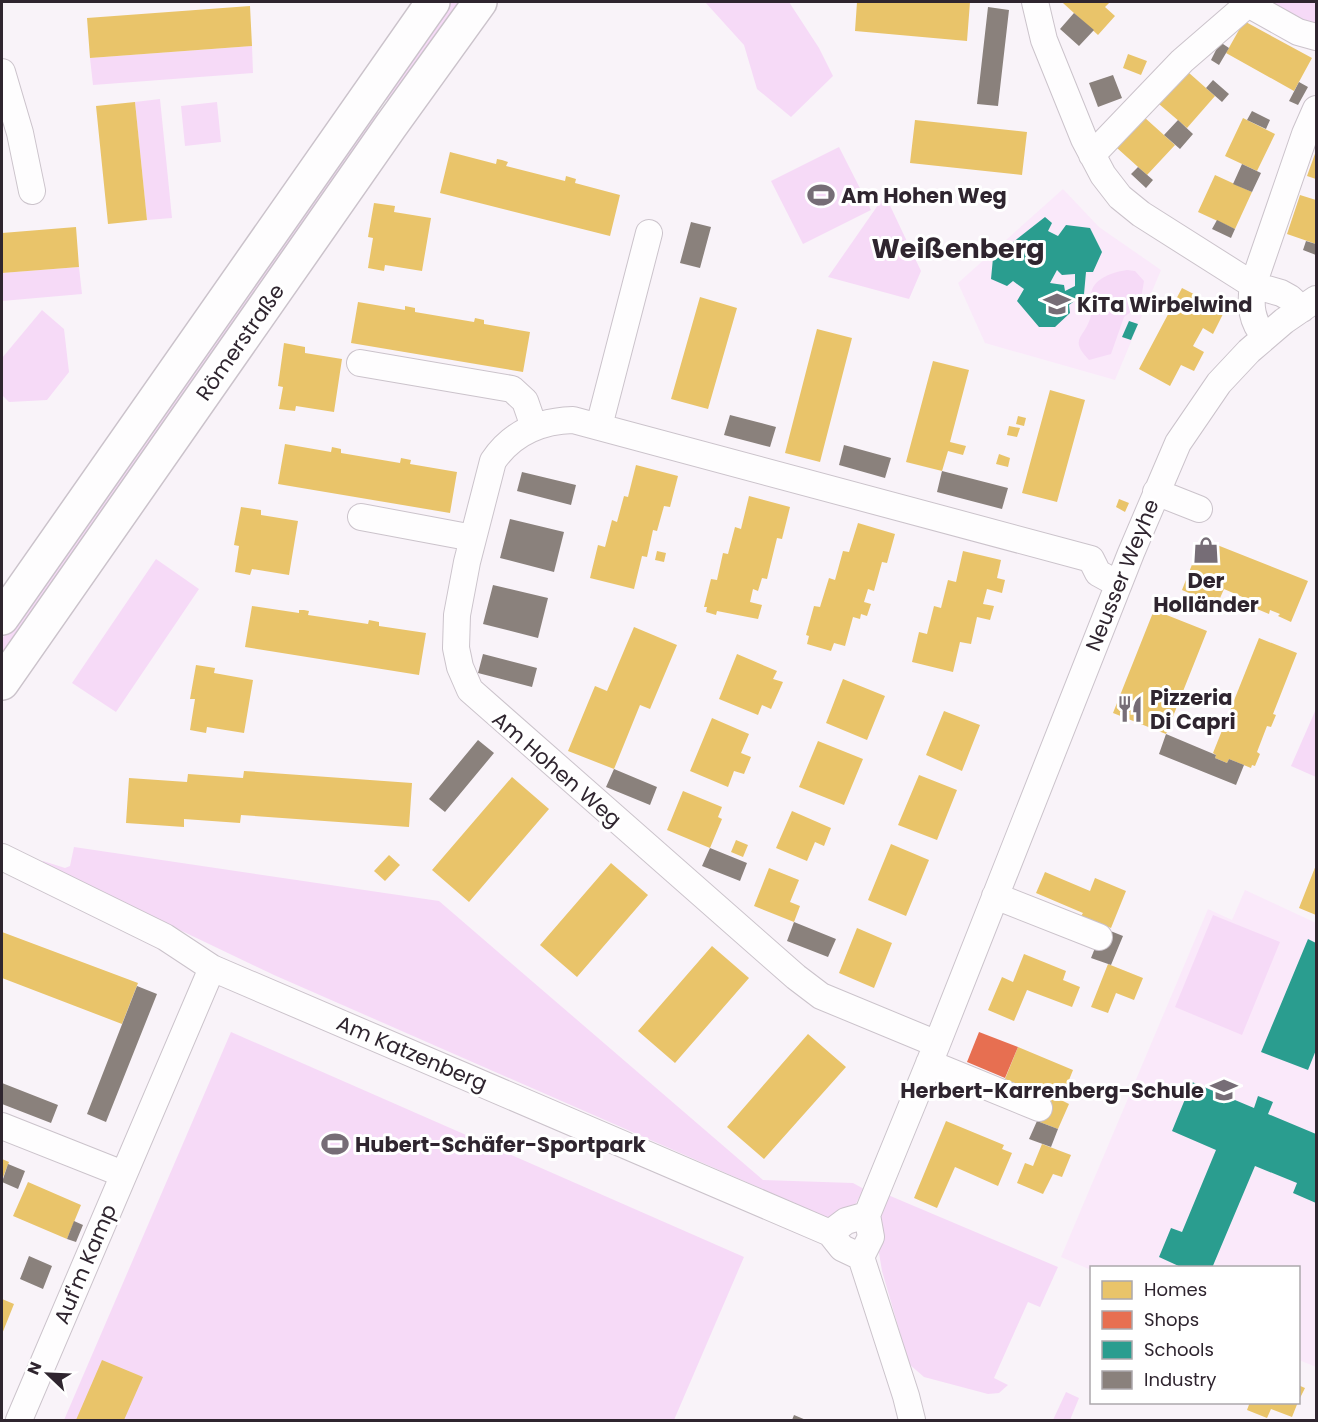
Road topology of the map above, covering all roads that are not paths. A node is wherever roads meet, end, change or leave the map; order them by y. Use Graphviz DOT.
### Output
graph roads {
  1 [pos="433,2"];
  2 [pos="480,2"];
  3 [pos="1035,2"];
  4 [pos="1317,37"];
  5 [pos="2,72"];
  6 [pos="1317,109"];
  7 [pos="1092,155"];
  8 [pos="32,191"];
  9 [pos="649,233"];
  10 [pos="1254,285"];
  11 [pos="1310,304"];
  12 [pos="1264,337"];
  13 [pos="360,363"];
  14 [pos="599,426"];
  15 [pos="534,427"];
  16 [pos="1156,492"];
  17 [pos="1198,509"];
  18 [pos="361,517"];
  19 [pos="473,538"];
  20 [pos="1131,553"];
  21 [pos="1091,559"];
  22 [pos="1118,584"];
  23 [pos="2,618"];
  24 [pos="2,683"];
  25 [pos="2,857"];
  26 [pos="995,896"];
  27 [pos="1099,937"];
  28 [pos="212,968"];
  29 [pos="933,1053"];
  30 [pos="1039,1108"];
  31 [pos="2,1126"];
  32 [pos="123,1174"];
  33 [pos="867,1215"];
  34 [pos="830,1233"];
  35 [pos="861,1257"];
  36 [pos="19,1420"];
  37 [pos="912,1420"];
  1 -- 23 [label="main road, Römerstraße"];
  2 -- 24 [label="main road, Römerstraße"];
  3 -- 7 [label="street"];
  4 -- 7 [label="street"];
  5 -- 8 [label="street"];
  6 -- 10 [label="street"];
  7 -- 10 [label="street"];
  9 -- 14 [label="street"];
  10 -- 11 [label="street"];
  10 -- 12 [label="street"];
  11 -- 12 [label="street, Neusser Weyhe"];
  12 -- 16 [label="street, Neusser Weyhe"];
  13 -- 15 [label="street"];
  14 -- 15 [label="street, Am Hohen Weg"];
  14 -- 21 [label="street, Am Hohen Weg"];
  15 -- 19 [label="street, Am Hohen Weg"];
  16 -- 17 [label="street"];
  16 -- 20 [label="street, Neusser Weyhe"];
  18 -- 19 [label="street"];
  19 -- 29 [label="street, Am Hohen Weg"];
  20 -- 21 [label="street"];
  20 -- 22 [label="street, Neusser Weyhe"];
  21 -- 22 [label="street"];
  22 -- 26 [label="street, Neusser Weyhe"];
  25 -- 28 [label="street, Am Katzenberg"];
  26 -- 27 [label="street"];
  26 -- 29 [label="street, Neusser Weyhe"];
  28 -- 32 [label="street, Auf'm Kamp"];
  28 -- 34 [label="street, Am Katzenberg"];
  29 -- 30 [label="street"];
  29 -- 33 [label="street, Neusser Weyhe"];
  31 -- 32 [label="street"];
  32 -- 36 [label="street, Auf'm Kamp"];
  33 -- 34 [label="street"];
  33 -- 35 [label="street, Neusser Weyhe"];
  34 -- 35 [label="street, Am Katzenberg"];
  35 -- 37 [label="street"];
}
